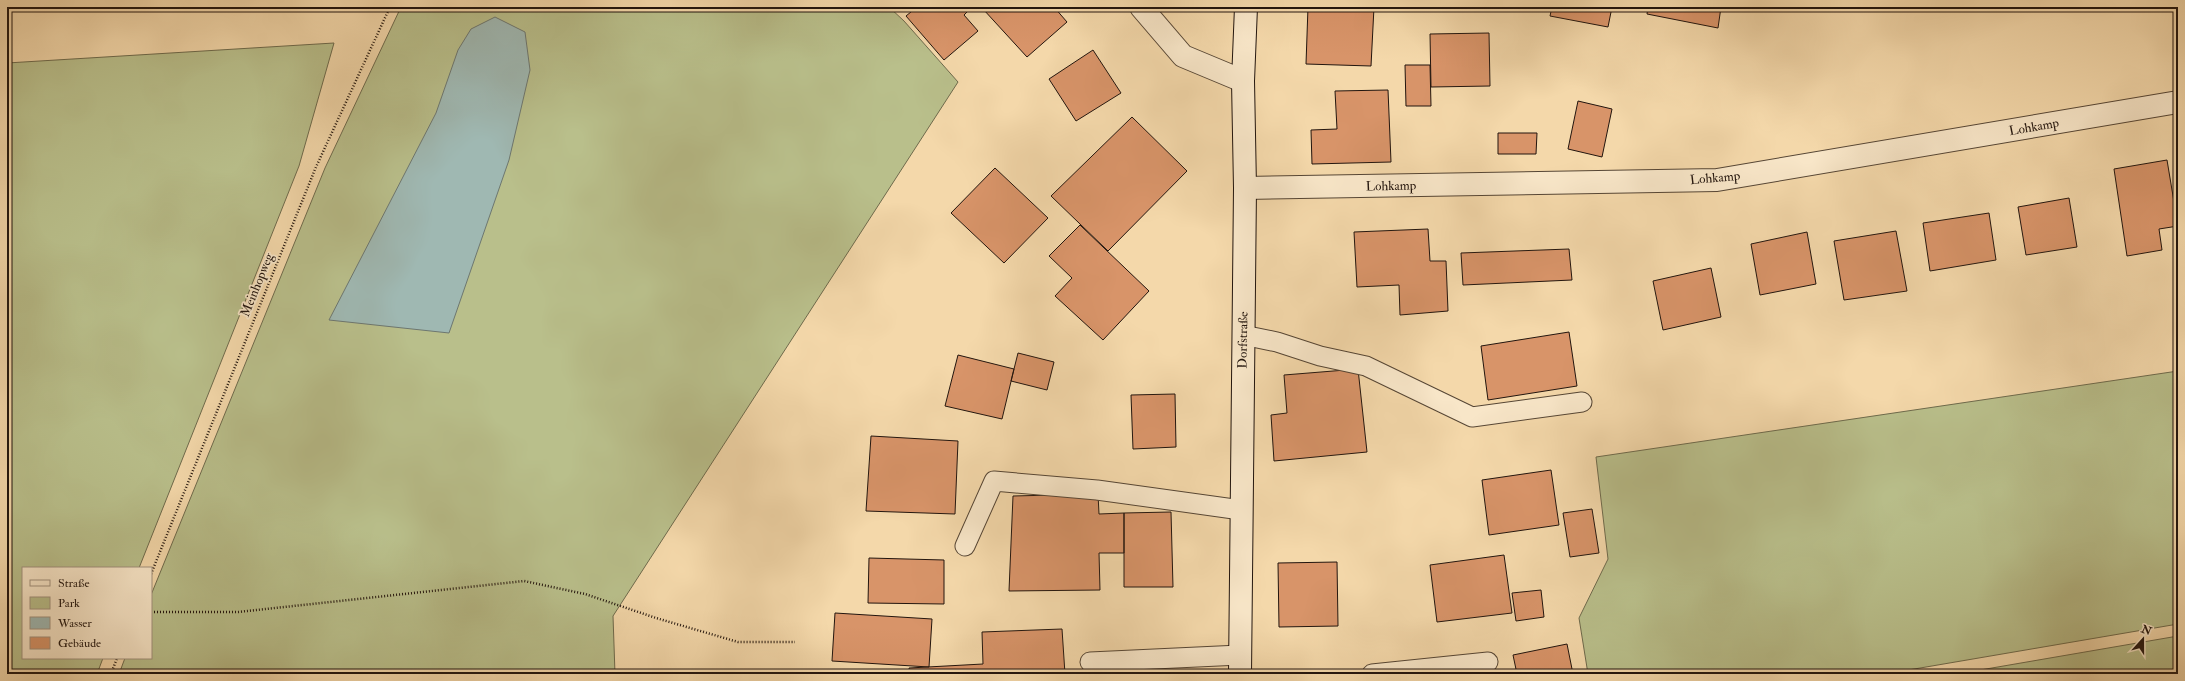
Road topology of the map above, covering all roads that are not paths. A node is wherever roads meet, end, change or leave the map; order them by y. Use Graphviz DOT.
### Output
graph roads {
  1 [pos="1141,7"];
  2 [pos="1246,7"];
  3 [pos="1243,81"];
  4 [pos="2178,102"];
  5 [pos="1245,188"];
  6 [pos="1244,335"];
  7 [pos="1582,402"];
  8 [pos="1242,510"];
  9 [pos="965,546"];
  10 [pos="1090,662"];
  11 [pos="1488,662"];
  12 [pos="1240,665"];
  13 [pos="1372,674"];
  1 -- 3 [label="street"];
  2 -- 3 [label="street, Dorfstraße"];
  3 -- 5 [label="street, Dorfstraße"];
  4 -- 5 [label="street, Lohkamp"];
  5 -- 6 [label="street, Dorfstraße"];
  6 -- 7 [label="lane"];
  6 -- 8 [label="street, Dorfstraße"];
  8 -- 9 [label="lane"];
  8 -- 12 [label="street, Dorfstraße"];
  10 -- 12 [label="lane"];
  11 -- 13 [label="lane"];
}
